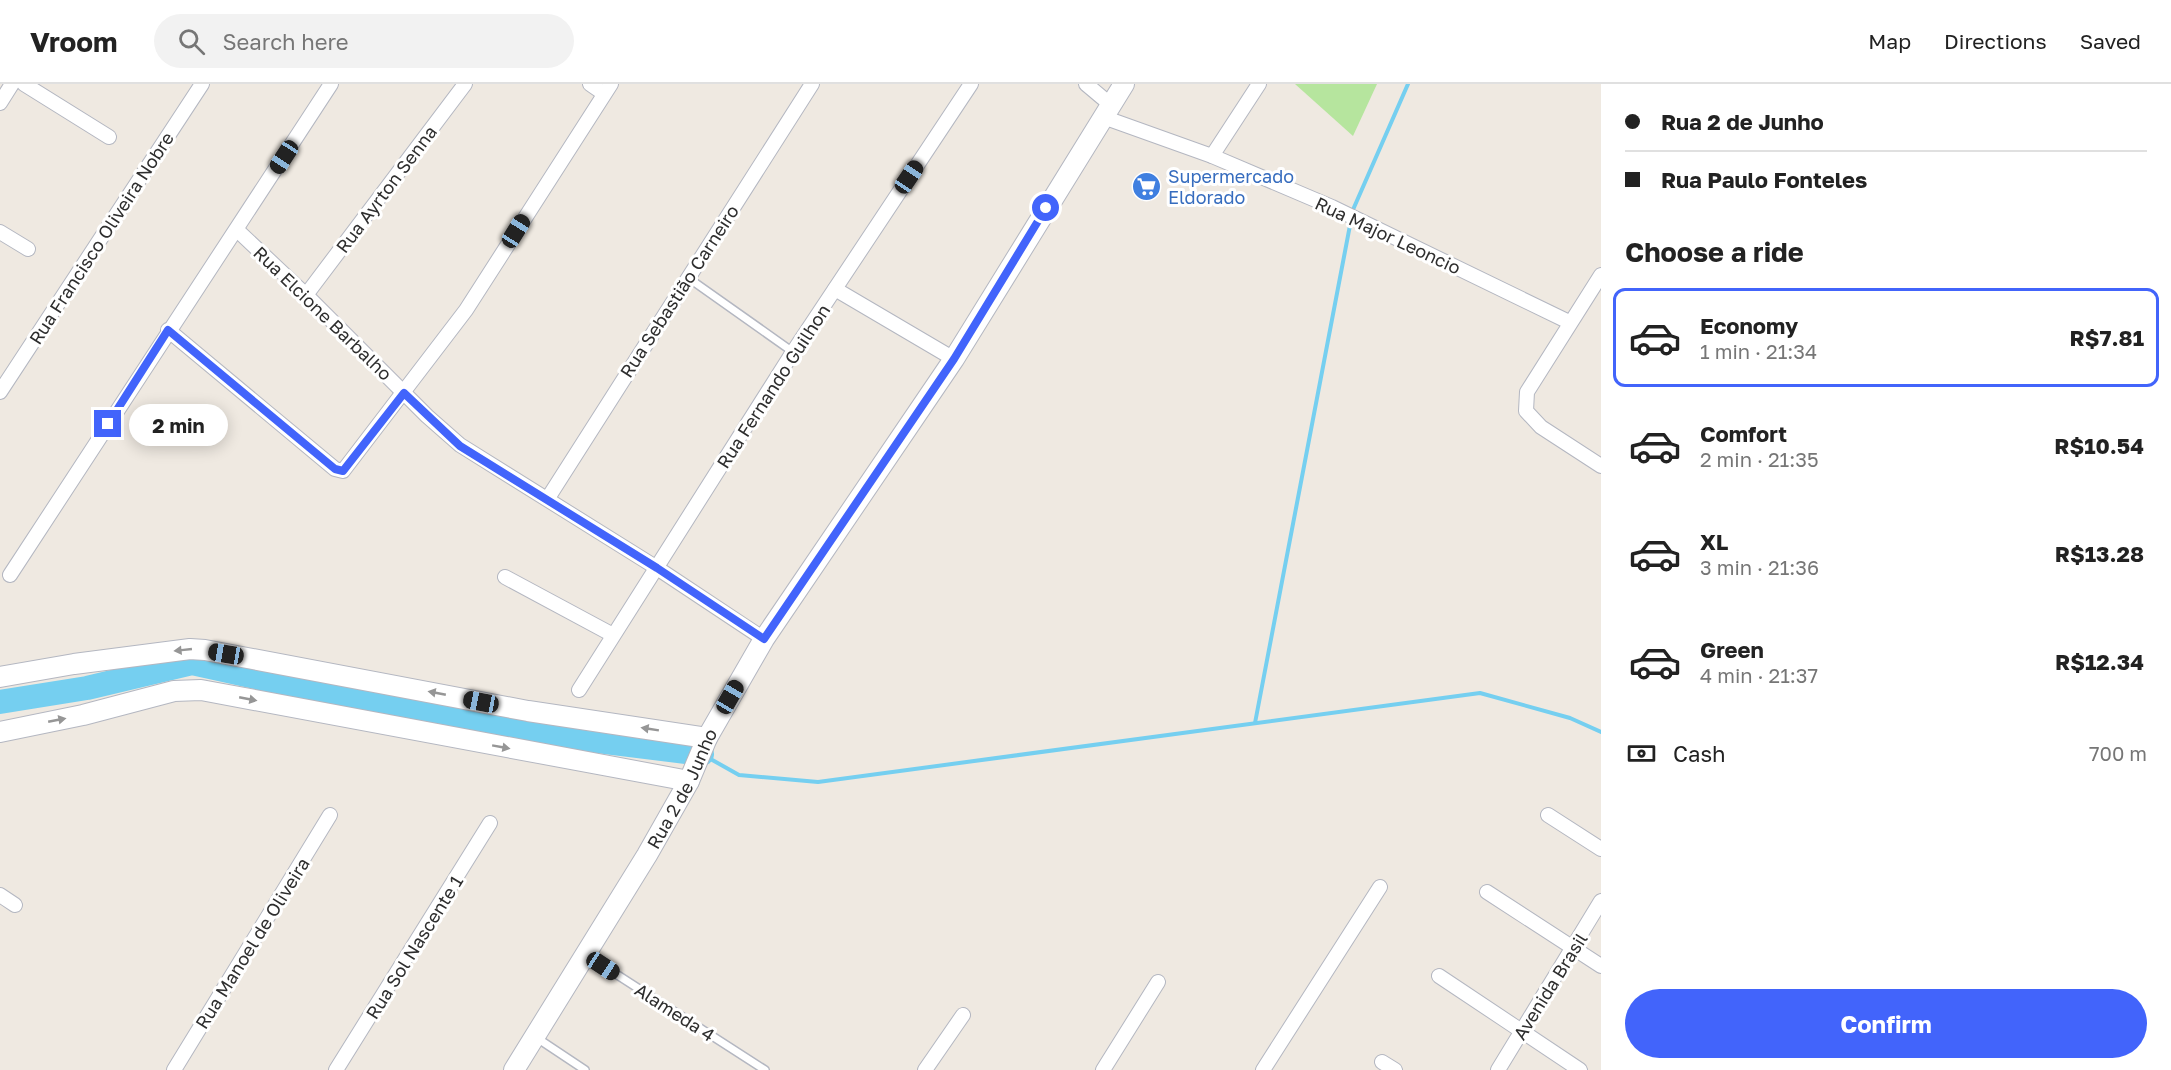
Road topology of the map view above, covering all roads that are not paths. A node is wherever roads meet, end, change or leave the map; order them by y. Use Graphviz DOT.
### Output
graph roads {
  1 [pos="12,84"];
  2 [pos="24,84"];
  3 [pos="202,84"];
  4 [pos="331,84"];
  5 [pos="465,84"];
  6 [pos="590,84"];
  7 [pos="812,84"];
  8 [pos="971,84"];
  9 [pos="1086,84"];
  10 [pos="1124,84"];
  11 [pos="1259,84"];
  12 [pos="607,88"];
  13 [pos="0,104"];
  14 [pos="1107,111"];
  15 [pos="109,137"];
  16 [pos="1212,156"];
  17 [pos="237,230"];
  18 [pos="0,232"];
  19 [pos="28,249"];
  20 [pos="1601,275"];
  21 [pos="687,277"];
  22 [pos="835,289"];
  23 [pos="306,295"];
  24 [pos="1569,322"];
  25 [pos="168,330"];
  26 [pos="793,352"];
  27 [pos="954,359"];
  28 [pos="0,392"];
  29 [pos="404,393"];
  30 [pos="1601,466"];
  31 [pos="548,498"];
  32 [pos="657,568"];
  33 [pos="10,575"];
  34 [pos="505,577"];
  35 [pos="613,634"];
  36 [pos="764,639"];
  37 [pos="0,677"];
  38 [pos="579,690"];
  39 [pos="0,732"];
  40 [pos="707,738"];
  41 [pos="689,781"];
  42 [pos="330,815"];
  43 [pos="1548,815"];
  44 [pos="490,823"];
  45 [pos="1601,849"];
  46 [pos="1380,887"];
  47 [pos="1487,892"];
  48 [pos="0,895"];
  49 [pos="1601,901"];
  50 [pos="15,906"];
  51 [pos="1574,948"];
  52 [pos="586,955"];
  53 [pos="1601,966"];
  54 [pos="1439,976"];
  55 [pos="1158,982"];
  56 [pos="963,1015"];
  57 [pos="1522,1031"];
  58 [pos="534,1037"];
  59 [pos="1382,1062"];
  60 [pos="174,1070"];
  61 [pos="336,1070"];
  62 [pos="514,1070"];
  63 [pos="585,1070"];
  64 [pos="765,1070"];
  65 [pos="925,1070"];
  66 [pos="1103,1070"];
  67 [pos="1263,1070"];
  68 [pos="1395,1070"];
  69 [pos="1498,1070"];
  70 [pos="1580,1070"];
  1 -- 13 [label="street"];
  2 -- 15 [label="street"];
  3 -- 28 [label="street, Rua Francisco Oliveira Nobre"];
  4 -- 17 [label="street"];
  5 -- 23 [label="street, Rua Ayrton Senna"];
  6 -- 12 [label="street"];
  7 -- 21 [label="street, Rua Sebastião Carneiro"];
  8 -- 22 [label="street, Rua Fernando Guilhon"];
  9 -- 14 [label="street, Rua Major Leoncio"];
  10 -- 14 [label="street, Rua 2 de Junho"];
  11 -- 16 [label="street"];
  12 -- 29 [label="street"];
  14 -- 16 [label="street, Rua Major Leoncio"];
  14 -- 27 [label="street, Rua 2 de Junho"];
  16 -- 24 [label="street, Rua Major Leoncio"];
  17 -- 23 [label="street, Rua Elcione Barbalho"];
  17 -- 25 [label="street"];
  18 -- 19 [label="street"];
  20 -- 24 [label="street"];
  21 -- 26 [label="lane"];
  21 -- 31 [label="street, Rua Sebastião Carneiro"];
  22 -- 26 [label="street, Rua Fernando Guilhon"];
  22 -- 27 [label="street"];
  23 -- 29 [label="street, Rua Elcione Barbalho"];
  24 -- 30 [label="street"];
  25 -- 29 [label="street"];
  25 -- 33 [label="street"];
  26 -- 32 [label="street, Rua Fernando Guilhon"];
  27 -- 36 [label="street, Rua 2 de Junho"];
  29 -- 31 [label="street, Rua Elcione Barbalho"];
  31 -- 32 [label="street, Rua Elcione Barbalho"];
  32 -- 35 [label="street, Rua Fernando Guilhon"];
  32 -- 36 [label="street, Rua Elcione Barbalho"];
  34 -- 35 [label="street"];
  35 -- 38 [label="street, Rua Fernando Guilhon"];
  36 -- 40 [label="street, Rua 2 de Junho"];
  40 -- 37 [label="street, one-way"];
  39 -- 41 [label="street, one-way"];
  40 -- 41 [label="street, Rua 2 de Junho"];
  41 -- 52 [label="street, Rua 2 de Junho"];
  42 -- 60 [label="street, Rua Manoel de Oliveira"];
  43 -- 45 [label="street"];
  44 -- 61 [label="street, Rua Sol Nascente 1"];
  46 -- 67 [label="street"];
  47 -- 51 [label="street"];
  48 -- 50 [label="street"];
  49 -- 51 [label="street, Avenida Brasil"];
  51 -- 53 [label="street"];
  51 -- 57 [label="street, Avenida Brasil"];
  52 -- 58 [label="street, Rua 2 de Junho"];
  52 -- 64 [label="lane, Alameda 4"];
  54 -- 57 [label="street"];
  55 -- 66 [label="street"];
  56 -- 65 [label="street"];
  57 -- 69 [label="street, Avenida Brasil"];
  57 -- 70 [label="street"];
  58 -- 62 [label="street, Rua 2 de Junho"];
  58 -- 63 [label="lane"];
  59 -- 68 [label="street"];
}
